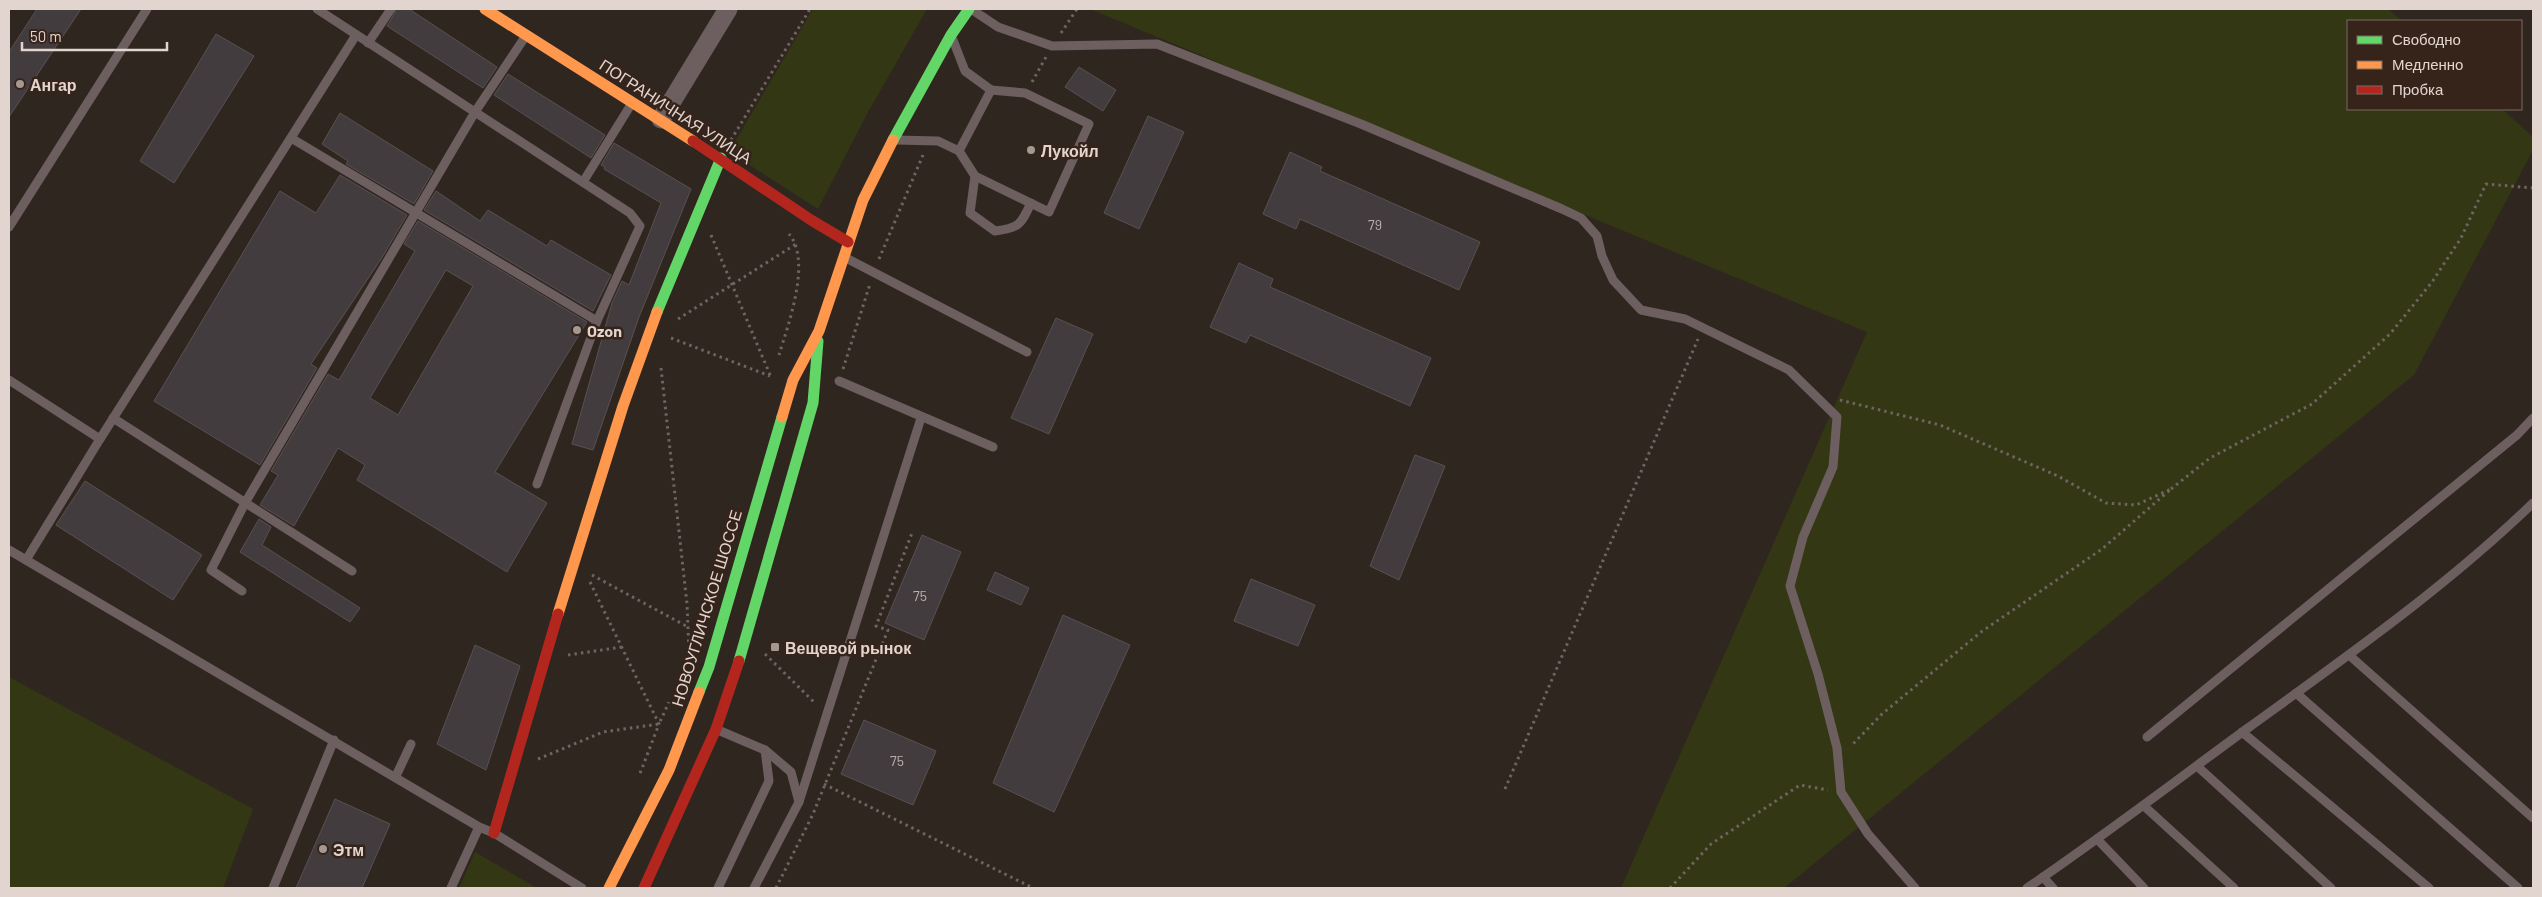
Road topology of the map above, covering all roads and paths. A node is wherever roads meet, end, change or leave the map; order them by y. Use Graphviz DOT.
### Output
graph roads {
  1 [pos="147,9"];
  2 [pos="317,9"];
  3 [pos="391,9"];
  4 [pos="485,9"];
  5 [pos="728,9"];
  6 [pos="810,9"];
  7 [pos="970,9"];
  8 [pos="356,35"];
  9 [pos="526,35"];
  10 [pos="951,35"];
  11 [pos="368,43"];
  12 [pos="992,90"];
  13 [pos="633,102"];
  14 [pos="475,112"];
  15 [pos="661,119"];
  16 [pos="291,138"];
  17 [pos="893,139"];
  18 [pos="959,151"];
  19 [pos="720,158"];
  20 [pos="975,176"];
  21 [pos="583,182"];
  22 [pos="2533,188"];
  23 [pos="1031,203"];
  24 [pos="415,214"];
  25 [pos="9,227"];
  26 [pos="785,229"];
  27 [pos="711,233"];
  28 [pos="848,242"];
  29 [pos="796,244"];
  30 [pos="844,257"];
  31 [pos="732,284"];
  32 [pos="597,321"];
  33 [pos="674,322"];
  34 [pos="1703,328"];
  35 [pos="818,330"];
  36 [pos="666,336"];
  37 [pos="1027,352"];
  38 [pos="660,360"];
  39 [pos="776,363"];
  40 [pos="774,370"];
  41 [pos="771,377"];
  42 [pos="9,380"];
  43 [pos="839,381"];
  44 [pos="1812,393"];
  45 [pos="113,418"];
  46 [pos="921,418"];
  47 [pos="2533,418"];
  48 [pos="100,439"];
  49 [pos="993,447"];
  50 [pos="537,484"];
  51 [pos="2171,489"];
  52 [pos="245,502"];
  53 [pos="2533,503"];
  54 [pos="912,533"];
  55 [pos="9,550"];
  56 [pos="26,560"];
  57 [pos="352,571"];
  58 [pos="242,591"];
  59 [pos="688,627"];
  60 [pos="622,647"];
  61 [pos="761,650"];
  62 [pos="2349,655"];
  63 [pos="544,658"];
  64 [pos="689,658"];
  65 [pos="2296,693"];
  66 [pos="818,706"];
  67 [pos="659,724"];
  68 [pos="716,729"];
  69 [pos="2242,732"];
  70 [pos="2147,737"];
  71 [pos="334,740"];
  72 [pos="411,744"];
  73 [pos="765,750"];
  74 [pos="1838,758"];
  75 [pos="2197,766"];
  76 [pos="513,769"];
  77 [pos="396,776"];
  78 [pos="808,776"];
  79 [pos="638,779"];
  80 [pos="825,784"];
  81 [pos="1505,789"];
  82 [pos="1841,792"];
  83 [pos="800,802"];
  84 [pos="2144,806"];
  85 [pos="2533,818"];
  86 [pos="479,827"];
  87 [pos="494,833"];
  88 [pos="2097,839"];
  89 [pos="2043,877"];
  90 [pos="273,888"];
  91 [pos="451,888"];
  92 [pos="582,888"];
  93 [pos="609,888"];
  94 [pos="644,888"];
  95 [pos="718,888"];
  96 [pos="754,888"];
  97 [pos="776,888"];
  98 [pos="1033,888"];
  99 [pos="1670,888"];
  100 [pos="1915,888"];
  101 [pos="2027,888"];
  102 [pos="2053,888"];
  103 [pos="2144,888"];
  104 [pos="2234,888"];
  105 [pos="2331,888"];
  106 [pos="2428,888"];
  107 [pos="2518,888"];
  1 -- 25 [label="lane"];
  2 -- 8 [label="lane"];
  3 -- 11 [label="lane"];
  4 -- 9 [label="main road, ПОГРАНИЧНАЯ УЛИЦА"];
  5 -- 15 [label="street"];
  6 -- 19 [label="path"];
  7 -- 10 [label="main road, НОВОУГЛИЧСКОЕ ШОССЕ"];
  7 -- 34 [label="lane"];
  8 -- 11 [label="lane"];
  8 -- 16 [label="lane"];
  9 -- 13 [label="main road, ПОГРАНИЧНАЯ УЛИЦА"];
  9 -- 14 [label="lane"];
  10 -- 12 [label="lane"];
  10 -- 17 [label="main road, НОВОУГЛИЧСКОЕ ШОССЕ"];
  11 -- 14 [label="lane"];
  12 -- 18 [label="lane"];
  12 -- 23 [label="lane"];
  13 -- 15 [label="main road, ПОГРАНИЧНАЯ УЛИЦА"];
  13 -- 21 [label="lane"];
  14 -- 21 [label="lane"];
  14 -- 24 [label="lane"];
  15 -- 19 [label="main road, ПОГРАНИЧНАЯ УЛИЦА"];
  16 -- 24 [label="lane"];
  16 -- 45 [label="lane"];
  17 -- 18 [label="lane"];
  17 -- 28 [label="main road, НОВОУГЛИЧСКОЕ ШОССЕ"];
  18 -- 20 [label="lane"];
  19 -- 28 [label="main road, ПОГРАНИЧНАЯ УЛИЦА"];
  19 -- 63 [label="main road"];
  20 -- 23 [label="lane"];
  20 -- 23 [label="lane"];
  21 -- 32 [label="lane"];
  22 -- 51 [label="path"];
  24 -- 32 [label="lane"];
  24 -- 52 [label="lane"];
  26 -- 29 [label="path"];
  27 -- 31 [label="path"];
  28 -- 30 [label="main road, НОВОУГЛИЧСКОЕ ШОССЕ"];
  29 -- 31 [label="path"];
  29 -- 39 [label="path"];
  30 -- 35 [label="main road, НОВОУГЛИЧСКОЕ ШОССЕ"];
  30 -- 37 [label="lane"];
  31 -- 33 [label="path"];
  31 -- 41 [label="path"];
  32 -- 50 [label="lane"];
  34 -- 44 [label="lane"];
  34 -- 81 [label="path"];
  35 -- 68 [label="main road, НОВОУГЛИЧСКОЕ ШОССЕ"];
  35 -- 93 [label="main road, НОВОУГЛИЧСКОЕ ШОССЕ"];
  36 -- 41 [label="path"];
  38 -- 59 [label="path"];
  40 -- 41 [label="path"];
  42 -- 48 [label="lane"];
  43 -- 46 [label="lane"];
  44 -- 51 [label="path"];
  44 -- 74 [label="lane"];
  45 -- 48 [label="lane"];
  45 -- 52 [label="lane"];
  46 -- 49 [label="lane"];
  46 -- 78 [label="lane"];
  47 -- 70 [label="lane"];
  48 -- 56 [label="lane"];
  51 -- 74 [label="path"];
  52 -- 57 [label="lane"];
  52 -- 58 [label="lane"];
  53 -- 62 [label="lane"];
  54 -- 80 [label="path"];
  55 -- 56 [label="lane"];
  56 -- 71 [label="lane"];
  59 -- 60 [label="path"];
  59 -- 64 [label="path"];
  60 -- 63 [label="path"];
  60 -- 67 [label="path"];
  61 -- 66 [label="path"];
  62 -- 65 [label="lane"];
  62 -- 85 [label="lane"];
  63 -- 76 [label="main road"];
  65 -- 69 [label="lane"];
  65 -- 107 [label="lane"];
  67 -- 76 [label="path"];
  67 -- 79 [label="path"];
  68 -- 73 [label="lane"];
  68 -- 94 [label="main road, НОВОУГЛИЧСКОЕ ШОССЕ"];
  69 -- 75 [label="lane"];
  69 -- 106 [label="lane"];
  71 -- 77 [label="lane"];
  71 -- 90 [label="lane"];
  72 -- 77 [label="lane"];
  73 -- 83 [label="lane"];
  73 -- 95 [label="lane"];
  74 -- 82 [label="lane"];
  75 -- 84 [label="lane"];
  75 -- 105 [label="lane"];
  76 -- 87 [label="main road"];
  77 -- 86 [label="lane"];
  78 -- 80 [label="path"];
  78 -- 83 [label="lane"];
  80 -- 97 [label="path"];
  80 -- 98 [label="path"];
  82 -- 99 [label="path"];
  82 -- 100 [label="lane"];
  83 -- 96 [label="lane"];
  84 -- 88 [label="lane"];
  84 -- 104 [label="lane"];
  86 -- 87 [label="lane"];
  86 -- 91 [label="lane"];
  87 -- 92 [label="lane"];
  88 -- 89 [label="lane"];
  88 -- 103 [label="lane"];
  89 -- 101 [label="lane"];
  89 -- 102 [label="lane"];
}
